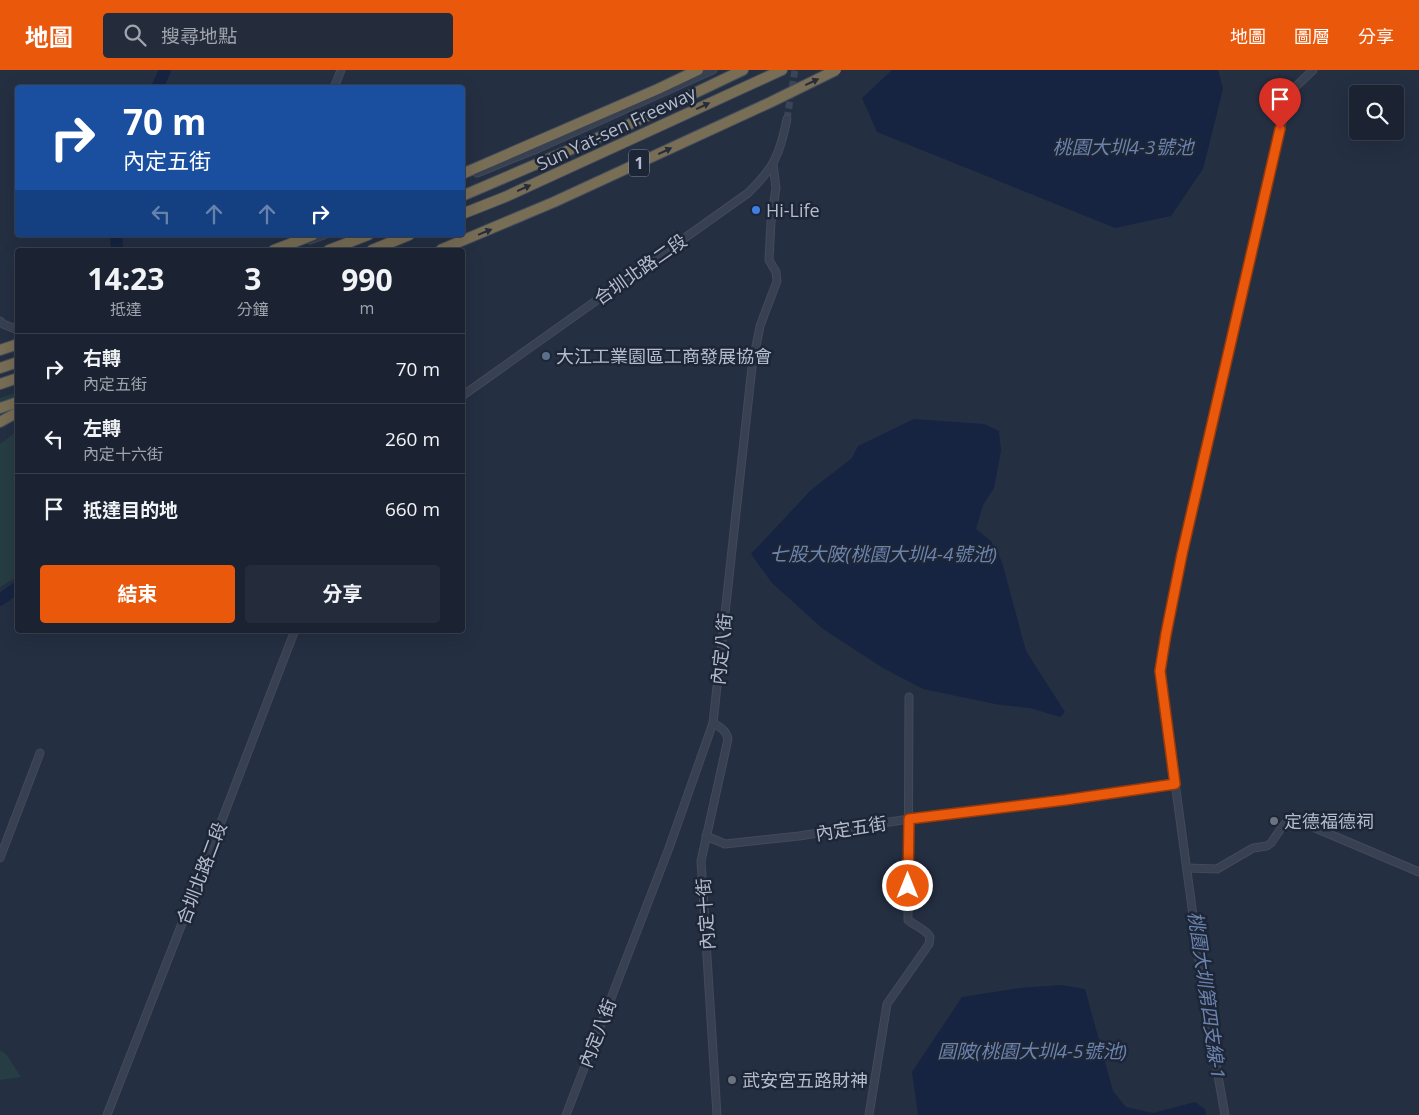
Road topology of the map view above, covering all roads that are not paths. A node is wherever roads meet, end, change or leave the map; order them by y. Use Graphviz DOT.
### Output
graph roads {
  1 [pos="341,70"];
  2 [pos="698,70"];
  3 [pos="713,70"];
  4 [pos="743,70"];
  5 [pos="782,70"];
  6 [pos="836,70"];
  7 [pos="1313,70"];
  8 [pos="335,85"];
  9 [pos="787,119"];
  10 [pos="773,164"];
  11 [pos="465,173"];
  12 [pos="465,178"];
  13 [pos="465,195"];
  14 [pos="465,213"];
  15 [pos="308,237"];
  16 [pos="319,237"];
  17 [pos="363,237"];
  18 [pos="405,237"];
  19 [pos="279,248"];
  20 [pos="291,248"];
  21 [pos="334,248"];
  22 [pos="377,248"];
  23 [pos="445,248"];
  24 [pos="0,321"];
  25 [pos="15,329"];
  26 [pos="15,344"];
  27 [pos="15,344"];
  28 [pos="0,346"];
  29 [pos="0,350"];
  30 [pos="15,363"];
  31 [pos="0,368"];
  32 [pos="15,379"];
  33 [pos="0,384"];
  34 [pos="465,394"];
  35 [pos="15,403"];
  36 [pos="0,408"];
  37 [pos="15,414"];
  38 [pos="0,422"];
  39 [pos="294,633"];
  40 [pos="909,697"];
  41 [pos="713,723"];
  42 [pos="40,752"];
  43 [pos="1175,784"];
  44 [pos="909,819"];
  45 [pos="706,836"];
  46 [pos="0,858"];
  47 [pos="1187,868"];
  48 [pos="1419,872"];
  49 [pos="107,1115"];
  50 [pos="566,1115"];
  51 [pos="717,1115"];
  52 [pos="869,1115"];
  53 [pos="1225,1115"];
  1 -- 8 [label="street"];
  2 -- 11 [label="highway"];
  3 -- 12 [label="street"];
  4 -- 13 [label="highway, Sun Yat-sen Freeway / 1"];
  14 -- 5 [label="highway, Sun Yat-sen Freeway / 1, one-way"];
  23 -- 6 [label="highway, 1, one-way, bridge"];
  7 -- 43 [label="street"];
  9 -- 10 [label="street, 合圳北路二段"];
  10 -- 34 [label="street, 合圳北路二段"];
  10 -- 41 [label="street, 內定八街"];
  15 -- 19 [label="highway"];
  16 -- 20 [label="street"];
  17 -- 21 [label="highway"];
  18 -- 22 [label="highway"];
  24 -- 25 [label="street"];
  26 -- 28 [label="highway"];
  27 -- 29 [label="highway"];
  30 -- 31 [label="highway"];
  32 -- 33 [label="highway"];
  35 -- 36 [label="highway"];
  37 -- 38 [label="highway"];
  39 -- 49 [label="street, 合圳北路二段"];
  40 -- 44 [label="street"];
  41 -- 45 [label="street, 內定十街"];
  41 -- 50 [label="street, 內定八街"];
  42 -- 46 [label="street"];
  43 -- 44 [label="street, 內定五街"];
  43 -- 47 [label="street"];
  44 -- 45 [label="street, 內定五街"];
  44 -- 52 [label="street"];
  45 -- 51 [label="street, 內定十街"];
  47 -- 48 [label="street"];
  47 -- 53 [label="street"];
}
